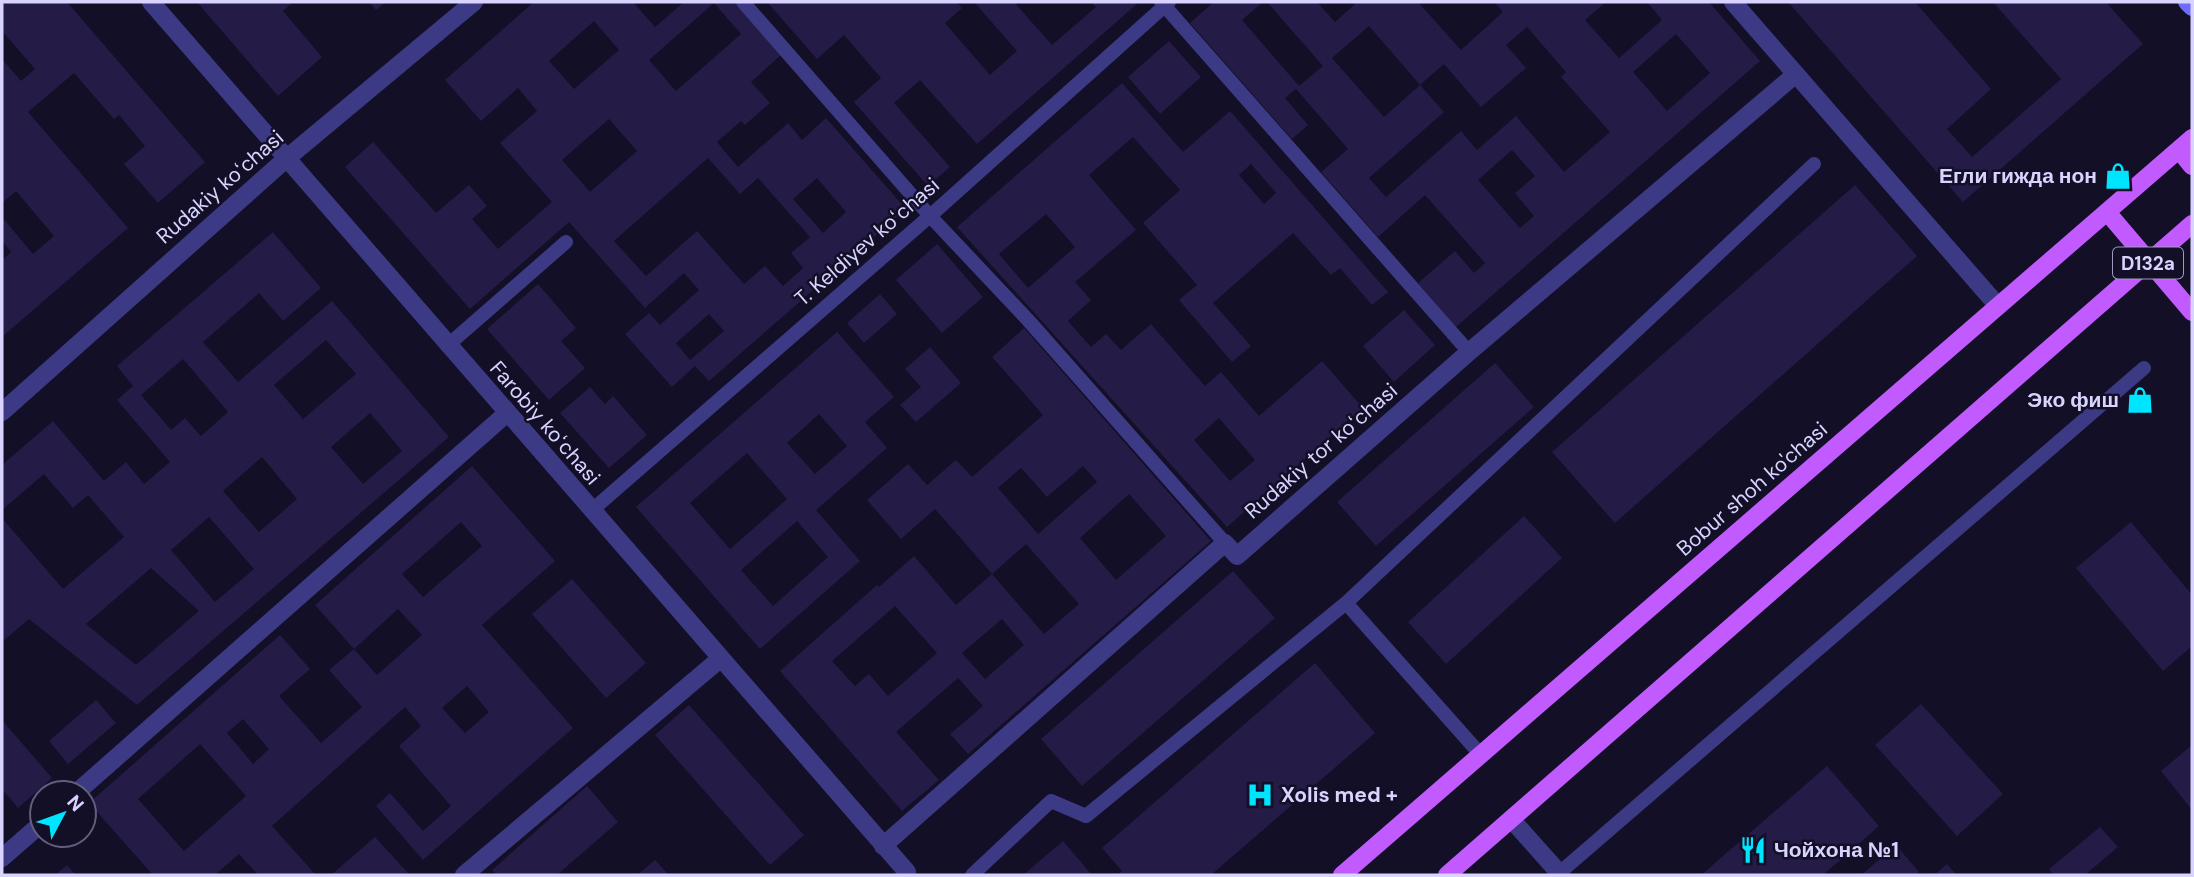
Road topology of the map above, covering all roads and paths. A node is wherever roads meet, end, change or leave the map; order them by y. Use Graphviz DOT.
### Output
graph roads {
  1 [pos="150,2"];
  2 [pos="474,2"];
  3 [pos="743,2"];
  4 [pos="1733,2"];
  5 [pos="2187,2"];
  6 [pos="1165,3"];
  7 [pos="2192,7"];
  8 [pos="1796,74"];
  9 [pos="2185,144"];
  10 [pos="287,158"];
  11 [pos="1814,164"];
  12 [pos="2192,166"];
  13 [pos="2106,212"];
  14 [pos="930,216"];
  15 [pos="2192,224"];
  16 [pos="566,242"];
  17 [pos="2148,263"];
  18 [pos="1998,306"];
  19 [pos="2192,312"];
  20 [pos="447,346"];
  21 [pos="1468,352"];
  22 [pos="2144,368"];
  23 [pos="2,412"];
  24 [pos="506,414"];
  25 [pos="591,511"];
  26 [pos="1225,543"];
  27 [pos="1346,603"];
  28 [pos="720,659"];
  29 [pos="1481,755"];
  30 [pos="92,779"];
  31 [pos="1511,819"];
  32 [pos="28,835"];
  33 [pos="883,846"];
  34 [pos="2,858"];
  35 [pos="471,873"];
  36 [pos="907,873"];
  37 [pos="1559,874"];
  38 [pos="972,875"];
  39 [pos="1342,875"];
  40 [pos="1447,875"];
  1 -- 10 [label="street, Farobiy koʻchasi"];
  2 -- 10 [label="street, Rudakiy koʻchasi"];
  3 -- 14 [label="lane"];
  4 -- 8 [label="street"];
  5 -- 7 [label="main road"];
  6 -- 14 [label="lane, T. Keldiyev koʻchasi"];
  6 -- 21 [label="lane"];
  8 -- 18 [label="street"];
  8 -- 21 [label="street, Rudakiy tor koʻchasi"];
  9 -- 12 [label="main road"];
  9 -- 13 [label="main road, Bobur shoh ko'chasi"];
  10 -- 20 [label="street, Farobiy koʻchasi"];
  10 -- 23 [label="street, Rudakiy koʻchasi"];
  11 -- 27 [label="lane"];
  13 -- 17 [label="main road, D132a"];
  13 -- 18 [label="main road, Bobur shoh ko'chasi"];
  14 -- 25 [label="lane, T. Keldiyev koʻchasi"];
  14 -- 26 [label="lane"];
  15 -- 17 [label="main road"];
  16 -- 20 [label="lane"];
  17 -- 19 [label="main road, D132a"];
  17 -- 31 [label="main road"];
  18 -- 29 [label="main road, Bobur shoh ko'chasi"];
  20 -- 24 [label="street, Farobiy koʻchasi"];
  21 -- 26 [label="street, Rudakiy tor koʻchasi"];
  22 -- 37 [label="lane"];
  24 -- 25 [label="street, Farobiy koʻchasi"];
  24 -- 30 [label="street"];
  25 -- 28 [label="street, Farobiy koʻchasi"];
  26 -- 33 [label="street"];
  27 -- 29 [label="lane"];
  27 -- 38 [label="lane"];
  28 -- 33 [label="street, Farobiy koʻchasi"];
  28 -- 35 [label="street"];
  29 -- 39 [label="main road, Bobur shoh ko'chasi"];
  31 -- 37 [label="street"];
  31 -- 40 [label="main road"];
  32 -- 34 [label="street"];
  33 -- 36 [label="street, Farobiy koʻchasi"];
}
